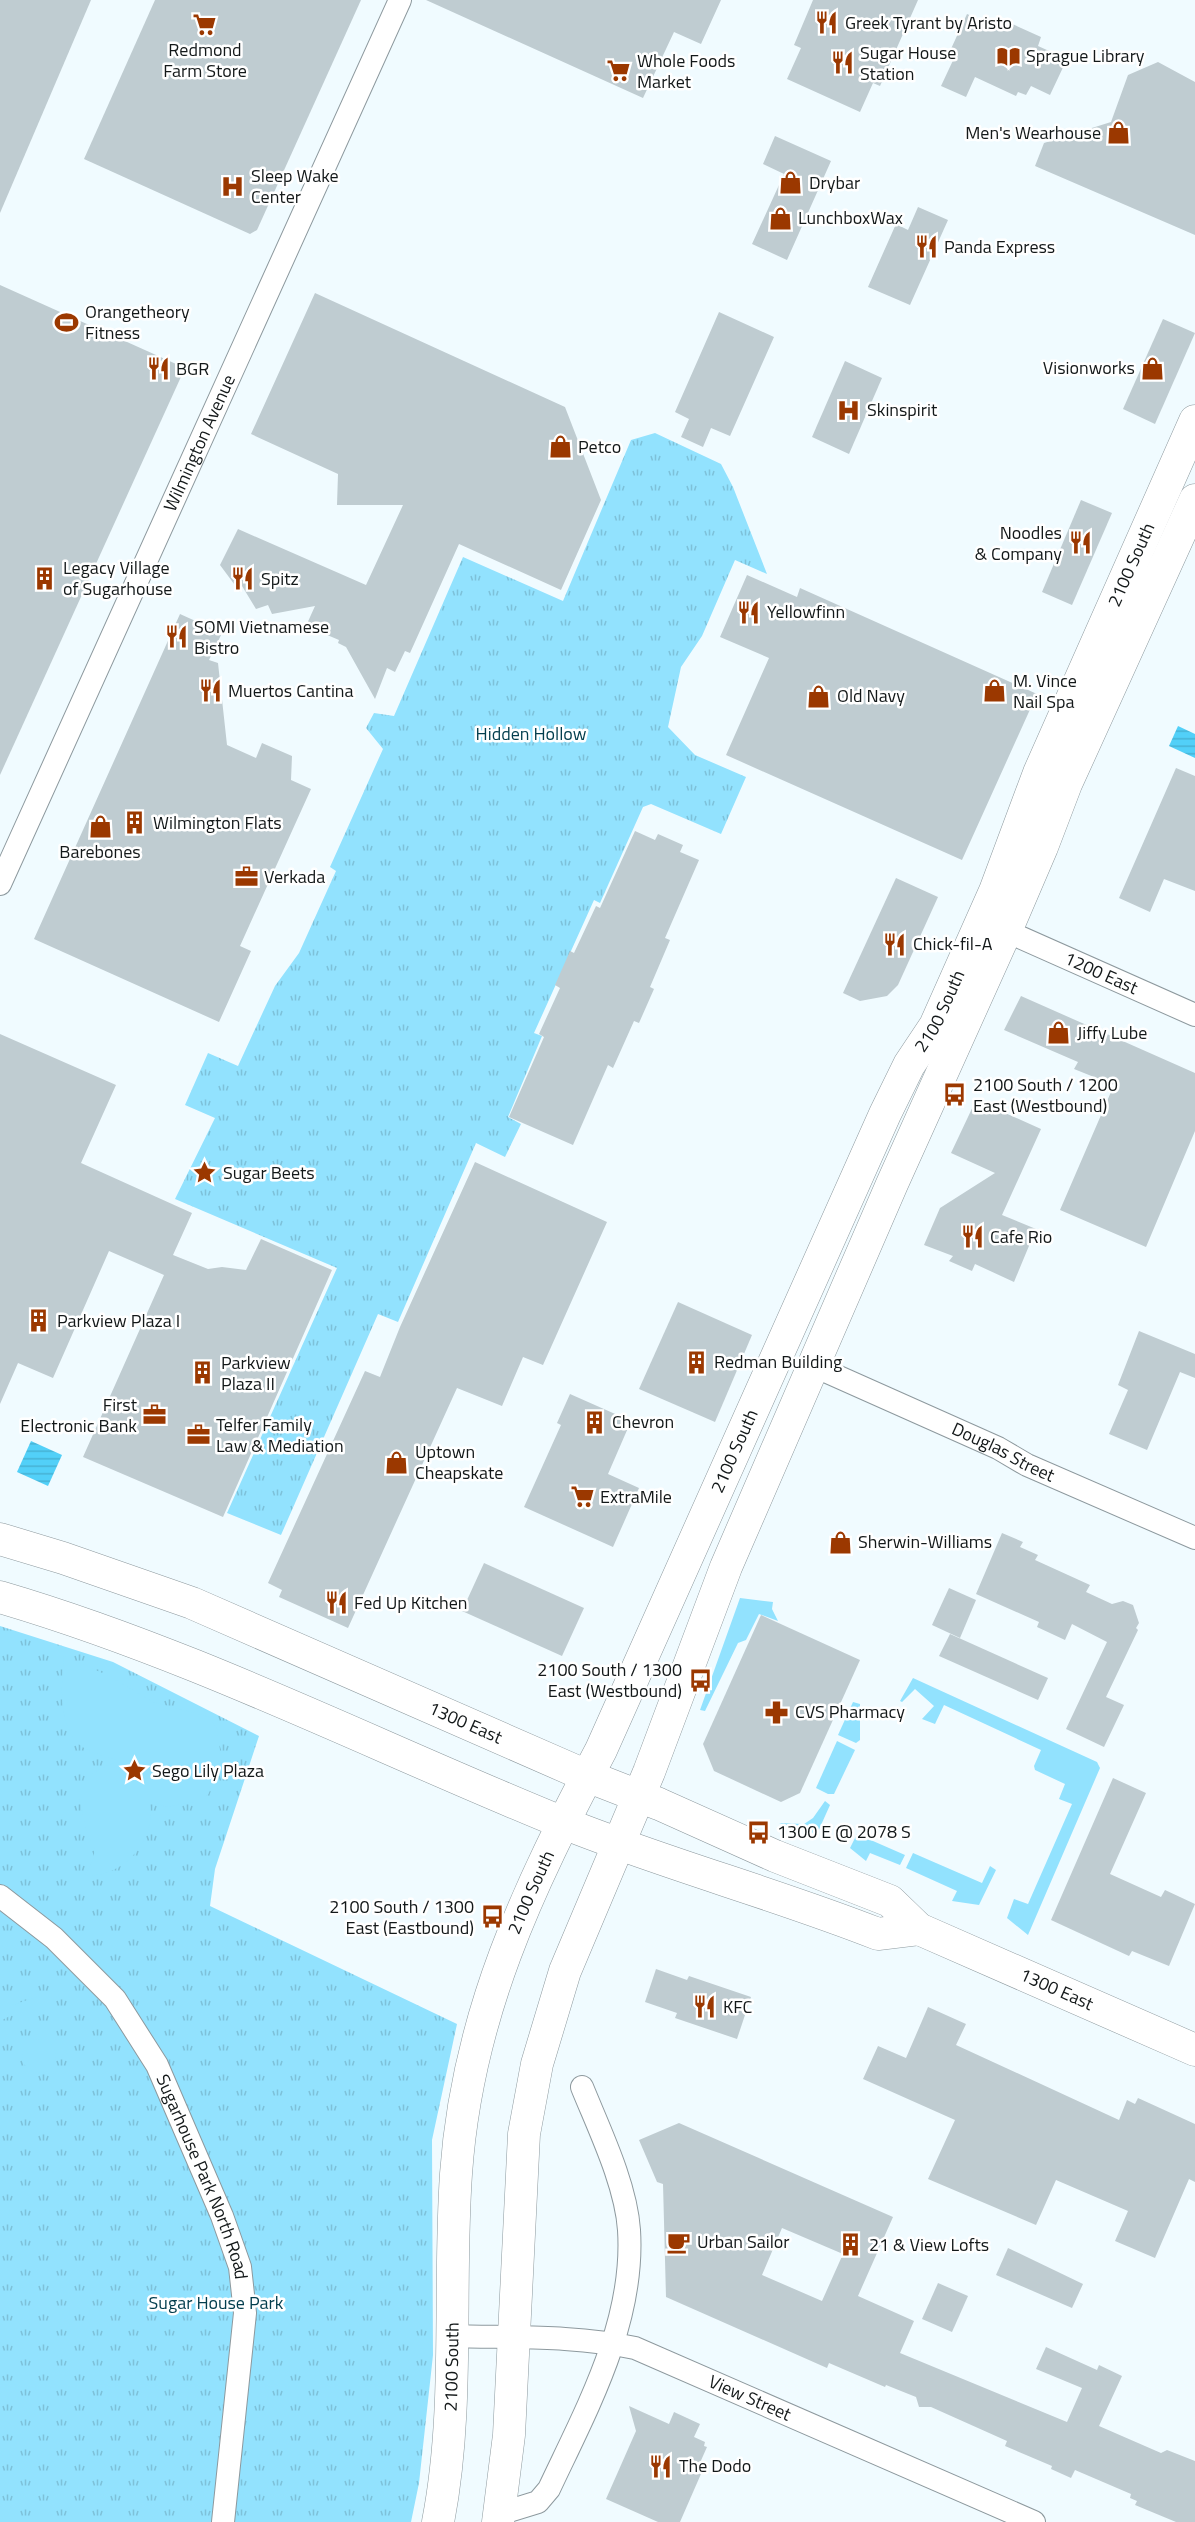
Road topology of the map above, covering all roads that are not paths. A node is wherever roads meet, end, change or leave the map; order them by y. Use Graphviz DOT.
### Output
graph roads {
  1 [pos="400,0"];
  2 [pos="1195,422"];
  3 [pos="1193,508"];
  4 [pos="1089,662"];
  5 [pos="1066,784"];
  6 [pos="0,884"];
  7 [pos="1006,931"];
  8 [pos="1195,1015"];
  9 [pos="885,1114"];
  10 [pos="814,1366"];
  11 [pos="1195,1538"];
  12 [pos="0,1539"];
  13 [pos="0,1597"];
  14 [pos="587,1776"];
  15 [pos="638,1796"];
  16 [pos="564,1823"];
  17 [pos="619,1843"];
  18 [pos="0,1896"];
  19 [pos="919,1929"];
  20 [pos="1195,2050"];
  21 [pos="582,2087"];
  22 [pos="450,2336"];
  23 [pos="514,2338"];
  24 [pos="612,2343"];
  25 [pos="499,2518"];
  26 [pos="223,2522"];
  27 [pos="438,2522"];
  28 [pos="1034,2522"];
  1 -- 6 [label="street, Wilmington Avenue"];
  2 -- 4 [label="main road, 2100 South"];
  3 -- 5 [label="main road, 2100 South"];
  4 -- 5 [label="main road"];
  4 -- 9 [label="main road, 2100 South"];
  5 -- 7 [label="main road, 2100 South"];
  7 -- 8 [label="street, 1200 East"];
  7 -- 10 [label="main road, 2100 South"];
  9 -- 10 [label="main road"];
  9 -- 14 [label="main road, 2100 South"];
  10 -- 11 [label="street, Douglas Street"];
  10 -- 15 [label="main road, 2100 South"];
  12 -- 14 [label="main road, 1300 East"];
  13 -- 16 [label="main road"];
  14 -- 15 [label="main road, 1300 East"];
  14 -- 16 [label="main road, 2100 South"];
  15 -- 17 [label="main road, 2100 South"];
  15 -- 19 [label="main road, 1300 East"];
  16 -- 17 [label="main road"];
  16 -- 22 [label="main road, 2100 South"];
  17 -- 19 [label="main road"];
  17 -- 23 [label="main road, 2100 South"];
  18 -- 26 [label="street, Sugarhouse Park North Road"];
  19 -- 20 [label="main road, 1300 East"];
  21 -- 24 [label="street, 2100 South"];
  22 -- 23 [label="street, View Street"];
  22 -- 27 [label="main road, 2100 South"];
  23 -- 24 [label="street, View Street"];
  23 -- 25 [label="main road, 2100 South"];
  24 -- 25 [label="street, 2100 South"];
  24 -- 28 [label="street, View Street"];
}
